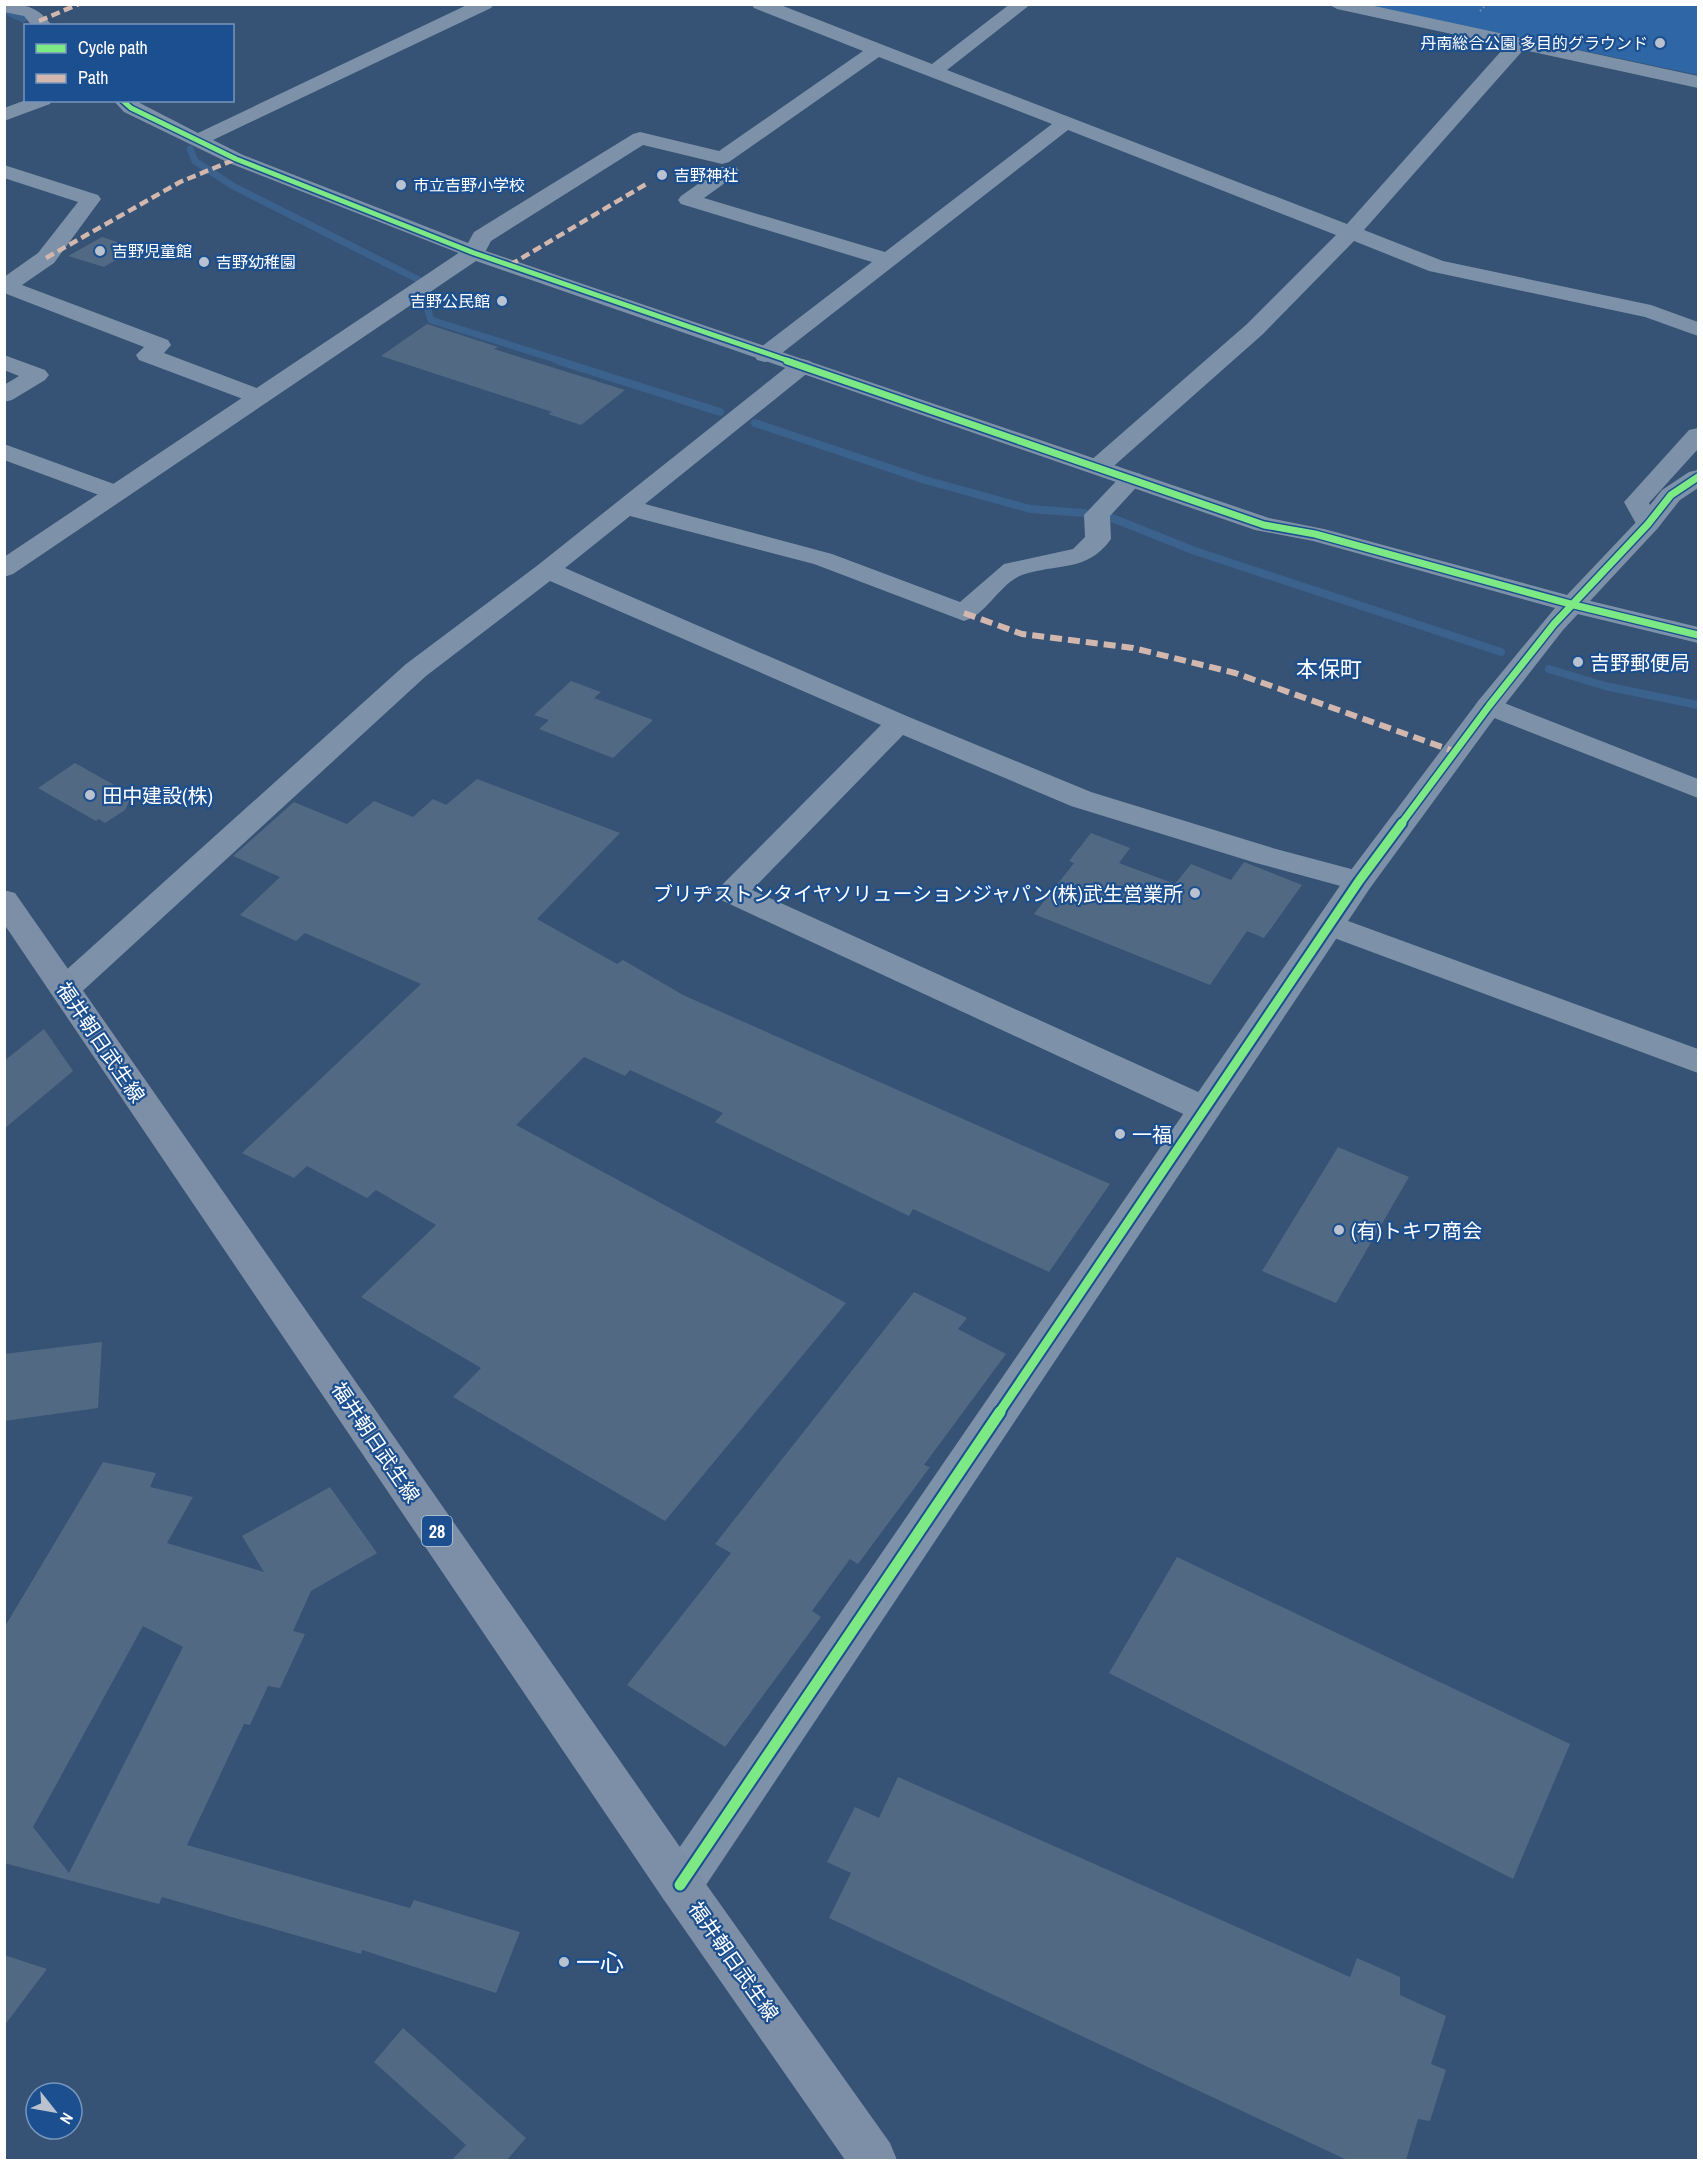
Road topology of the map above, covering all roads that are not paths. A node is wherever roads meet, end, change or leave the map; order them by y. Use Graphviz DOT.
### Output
graph roads {
  1 [pos="485,4"];
  2 [pos="760,4"];
  3 [pos="1022,4"];
  4 [pos="1337,4"];
  5 [pos="4,6"];
  6 [pos="41,24"];
  7 [pos="1518,44"];
  8 [pos="878,50"];
  9 [pos="934,71"];
  10 [pos="1698,82"];
  11 [pos="38,102"];
  12 [pos="124,102"];
  13 [pos="4,115"];
  14 [pos="1065,123"];
  15 [pos="196,141"];
  16 [pos="4,171"];
  17 [pos="729,171"];
  18 [pos="29,179"];
  19 [pos="4,192"];
  20 [pos="1348,234"];
  21 [pos="474,253"];
  22 [pos="888,260"];
  23 [pos="5,286"];
  24 [pos="1698,329"];
  25 [pos="765,355"];
  26 [pos="4,362"];
  27 [pos="802,366"];
  28 [pos="4,395"];
  29 [pos="259,397"];
  30 [pos="1698,435"];
  31 [pos="4,451"];
  32 [pos="1098,467"];
  33 [pos="1698,477"];
  34 [pos="1132,479"];
  35 [pos="116,493"];
  36 [pos="626,507"];
  37 [pos="1648,524"];
  38 [pos="4,569"];
  39 [pos="547,570"];
  40 [pos="1574,605"];
  41 [pos="1698,634"];
  42 [pos="1489,706"];
  43 [pos="899,723"];
  44 [pos="1698,789"];
  45 [pos="1359,880"];
  46 [pos="4,900"];
  47 [pos="1329,925"];
  48 [pos="65,989"];
  49 [pos="1698,1061"];
  50 [pos="1204,1109"];
  51 [pos="680,1885"];
  52 [pos="873,2160"];
  1 -- 15 [label="street"];
  2 -- 8 [label="street"];
  3 -- 9 [label="street"];
  4 -- 7 [label="street"];
  5 -- 6 [label="street"];
  7 -- 10 [label="street"];
  7 -- 20 [label="street"];
  8 -- 9 [label="street"];
  8 -- 21 [label="street"];
  9 -- 14 [label="street"];
  11 -- 13 [label="street"];
  12 -- 15 [label="street"];
  14 -- 20 [label="street"];
  14 -- 22 [label="street"];
  15 -- 21 [label="street"];
  16 -- 18 [label="street"];
  17 -- 22 [label="street"];
  18 -- 19 [label="street"];
  18 -- 23 [label="street"];
  20 -- 24 [label="street"];
  20 -- 32 [label="street"];
  21 -- 25 [label="street"];
  21 -- 29 [label="street"];
  22 -- 25 [label="street"];
  23 -- 29 [label="street"];
  25 -- 27 [label="street"];
  26 -- 28 [label="street"];
  27 -- 32 [label="street"];
  27 -- 36 [label="street"];
  29 -- 35 [label="street"];
  30 -- 37 [label="street"];
  31 -- 35 [label="street"];
  32 -- 34 [label="street"];
  33 -- 37 [label="street"];
  34 -- 36 [label="street"];
  34 -- 40 [label="street"];
  35 -- 38 [label="street"];
  36 -- 39 [label="street"];
  37 -- 40 [label="street"];
  39 -- 43 [label="street"];
  39 -- 48 [label="street"];
  40 -- 41 [label="street"];
  40 -- 42 [label="street"];
  42 -- 44 [label="street"];
  42 -- 45 [label="street"];
  43 -- 45 [label="street"];
  43 -- 50 [label="street"];
  45 -- 47 [label="street"];
  46 -- 48 [label="main road, 福井朝日武生線 / 28"];
  47 -- 49 [label="street"];
  47 -- 50 [label="street"];
  48 -- 51 [label="main road, 福井朝日武生線 / 28"];
  50 -- 51 [label="street"];
  51 -- 52 [label="main road, 福井朝日武生線 / 28"];
}
